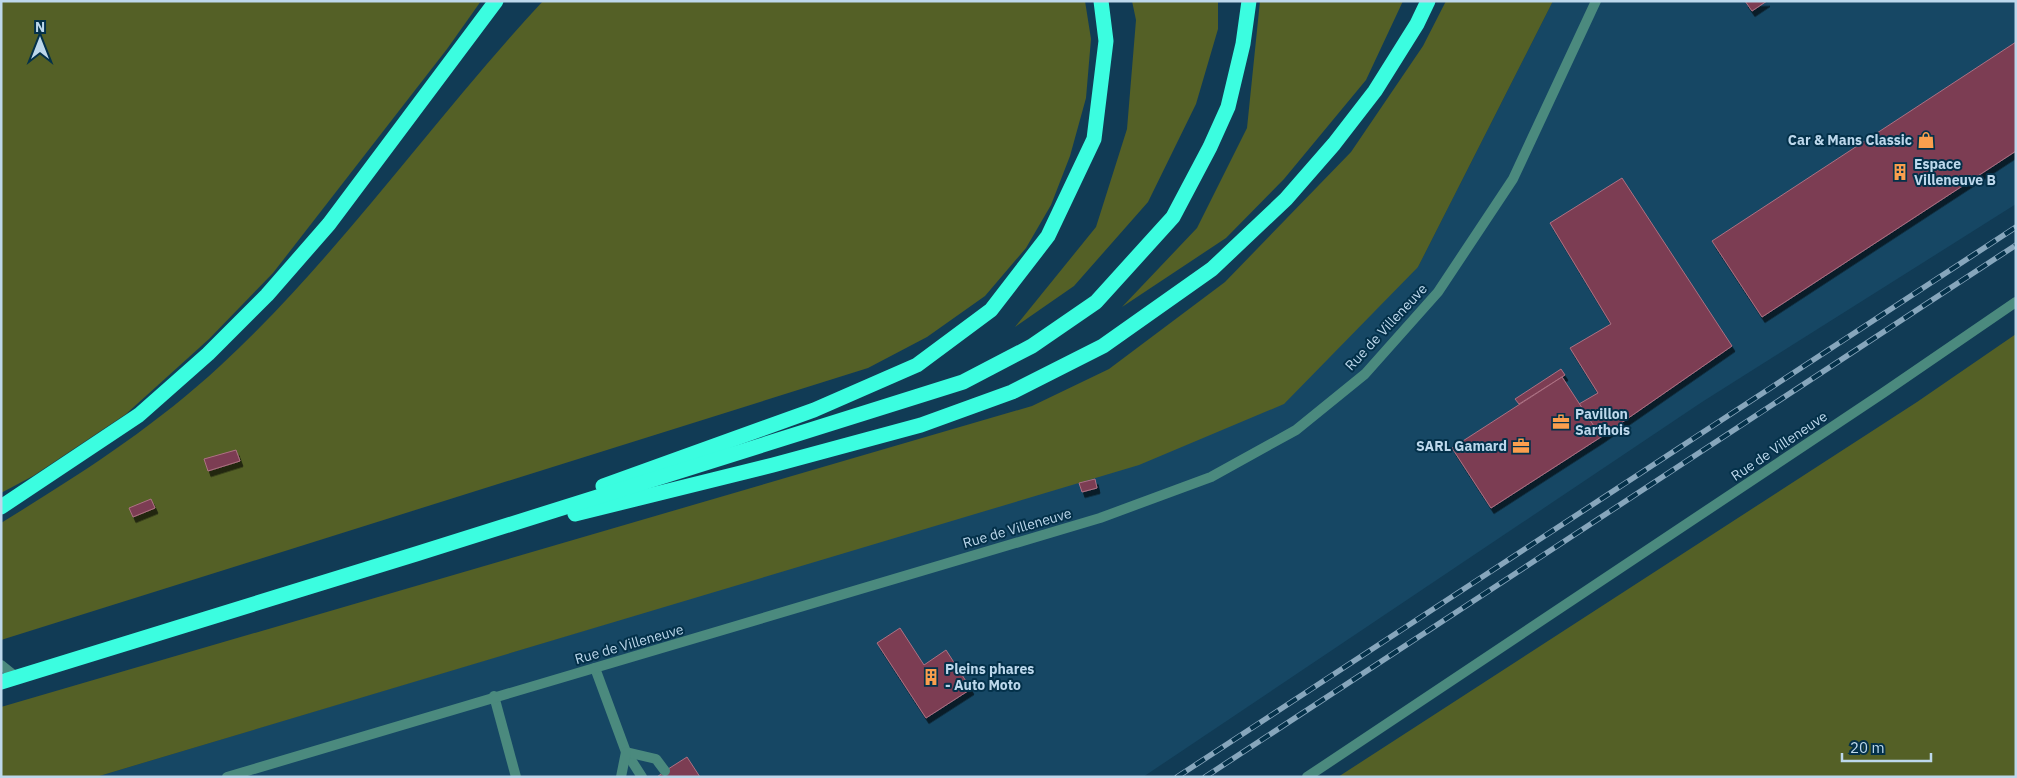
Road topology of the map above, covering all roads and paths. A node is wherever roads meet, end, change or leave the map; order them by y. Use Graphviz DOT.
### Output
graph roads {
  1 [pos="496,1"];
  2 [pos="1101,1"];
  3 [pos="1248,1"];
  4 [pos="1428,1"];
  5 [pos="1596,1"];
  6 [pos="2016,302"];
  7 [pos="1,507"];
  8 [pos="416,554"];
  9 [pos="1,665"];
  10 [pos="596,668"];
  11 [pos="16,677"];
  12 [pos="1,682"];
  13 [pos="494,696"];
  14 [pos="626,752"];
  15 [pos="664,771"];
  16 [pos="227,777"];
  17 [pos="516,777"];
  18 [pos="621,777"];
  19 [pos="642,777"];
  20 [pos="1307,777"];
  1 -- 7 [label="highway"];
  2 -- 8 [label="highway"];
  3 -- 8 [label="highway"];
  4 -- 8 [label="highway"];
  5 -- 10 [label="street, Rue de Villeneuve"];
  6 -- 20 [label="street, Rue de Villeneuve"];
  8 -- 11 [label="highway"];
  9 -- 11 [label="street"];
  10 -- 13 [label="street, Rue de Villeneuve"];
  10 -- 14 [label="street"];
  11 -- 12 [label="highway"];
  13 -- 16 [label="street, Rue de Villeneuve"];
  13 -- 17 [label="street"];
  14 -- 15 [label="street"];
  14 -- 18 [label="street"];
  14 -- 19 [label="street"];
}
